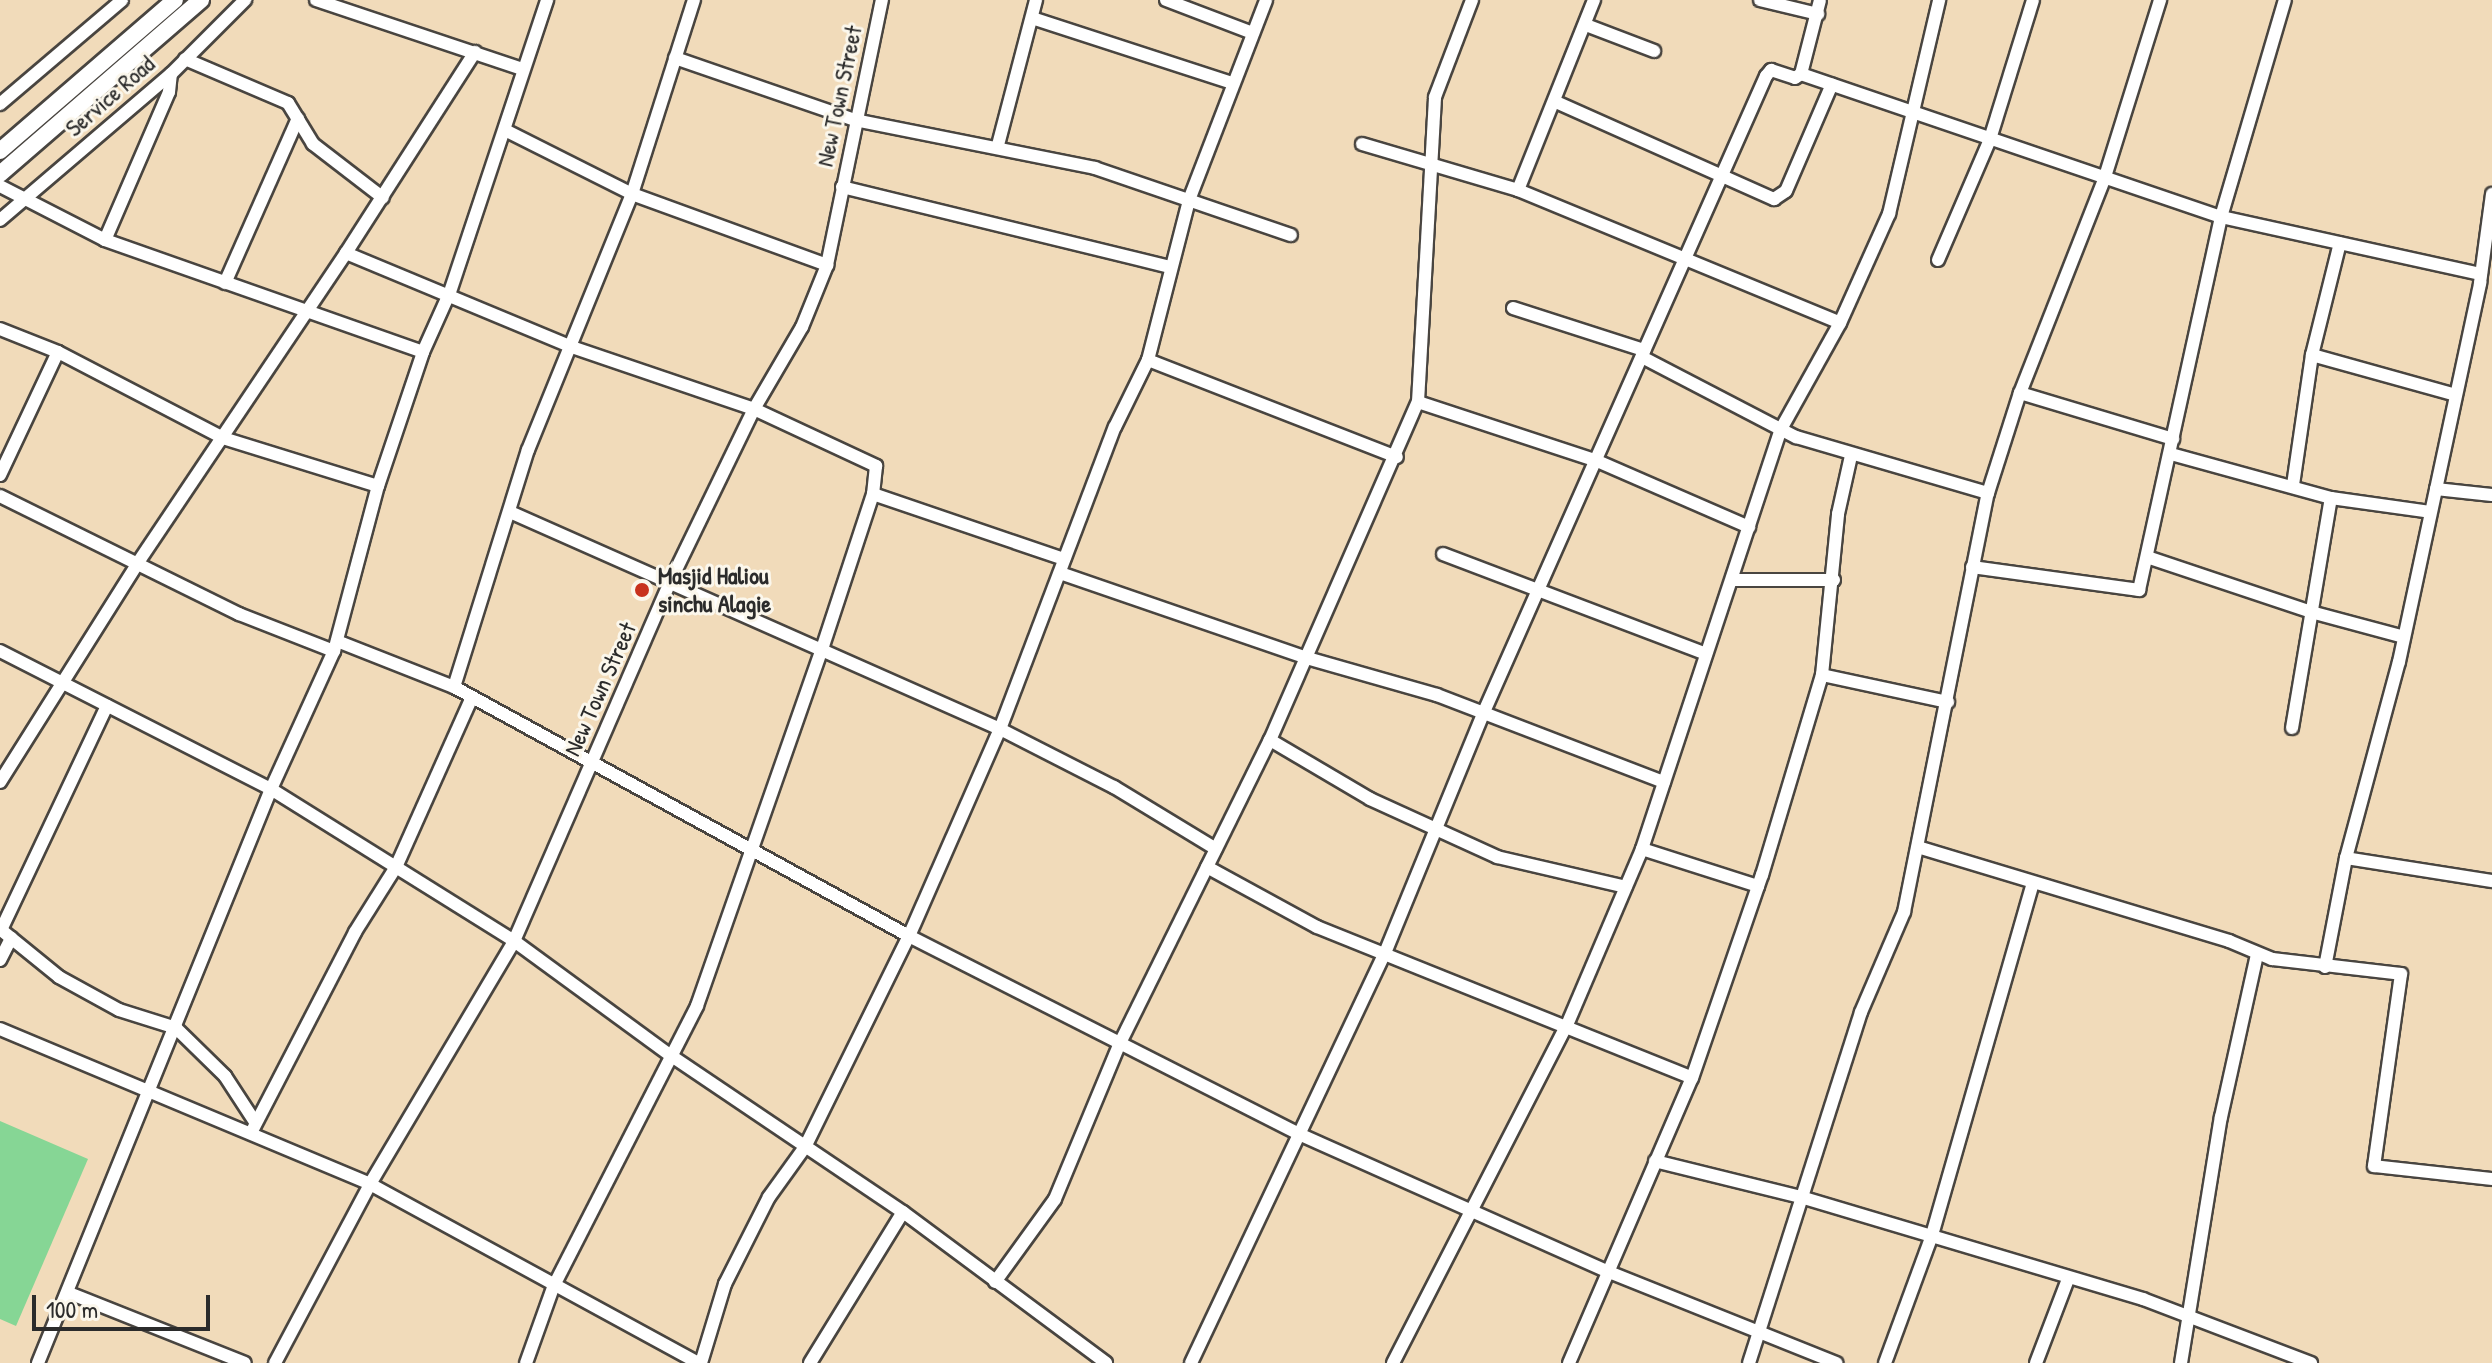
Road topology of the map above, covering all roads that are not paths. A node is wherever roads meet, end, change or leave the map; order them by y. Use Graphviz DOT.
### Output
graph roads {
  1 [pos="122,0"];
  2 [pos="175,0"];
  3 [pos="201,0"];
  4 [pos="245,0"];
  5 [pos="316,0"];
  6 [pos="547,0"];
  7 [pos="694,0"];
  8 [pos="882,0"];
  9 [pos="1036,0"];
  10 [pos="1166,0"];
  11 [pos="1266,0"];
  12 [pos="1472,0"];
  13 [pos="1594,0"];
  14 [pos="1760,0"];
  15 [pos="1820,0"];
  16 [pos="1939,0"];
  17 [pos="2033,0"];
  18 [pos="2160,0"];
  19 [pos="2285,0"];
  20 [pos="1818,14"];
  21 [pos="1032,18"];
  22 [pos="1586,25"];
  23 [pos="1253,33"];
  24 [pos="1654,51"];
  25 [pos="475,52"];
  26 [pos="675,58"];
  27 [pos="185,59"];
  28 [pos="522,69"];
  29 [pos="171,74"];
  30 [pos="1801,74"];
  31 [pos="1232,83"];
  32 [pos="1832,84"];
  33 [pos="1556,102"];
  34 [pos="0,104"];
  35 [pos="1916,112"];
  36 [pos="298,118"];
  37 [pos="855,120"];
  38 [pos="505,130"];
  39 [pos="1990,139"];
  40 [pos="1362,144"];
  41 [pos="998,145"];
  42 [pos="0,151"];
  43 [pos="1431,163"];
  44 [pos="0,174"];
  45 [pos="1721,177"];
  46 [pos="2104,180"];
  47 [pos="0,186"];
  48 [pos="842,187"];
  49 [pos="1518,190"];
  50 [pos="632,194"];
  51 [pos="2492,194"];
  52 [pos="383,198"];
  53 [pos="22,200"];
  54 [pos="1189,200"];
  55 [pos="2221,217"];
  56 [pos="0,220"];
  57 [pos="1291,235"];
  58 [pos="105,240"];
  59 [pos="2340,243"];
  60 [pos="346,253"];
  61 [pos="1938,260"];
  62 [pos="1684,263"];
  63 [pos="827,265"];
  64 [pos="1169,267"];
  65 [pos="2481,274"];
  66 [pos="225,283"];
  67 [pos="450,292"];
  68 [pos="2477,294"];
  69 [pos="2492,296"];
  70 [pos="1513,308"];
  71 [pos="304,312"];
  72 [pos="1840,323"];
  73 [pos="0,329"];
  74 [pos="569,346"];
  75 [pos="58,352"];
  76 [pos="423,352"];
  77 [pos="1643,354"];
  78 [pos="2312,355"];
  79 [pos="1148,360"];
  80 [pos="2020,393"];
  81 [pos="2456,395"];
  82 [pos="1418,402"];
  83 [pos="754,409"];
  84 [pos="1781,429"];
  85 [pos="223,438"];
  86 [pos="2173,439"];
  87 [pos="2171,454"];
  88 [pos="1851,456"];
  89 [pos="1397,457"];
  90 [pos="1597,461"];
  91 [pos="0,475"];
  92 [pos="2293,485"];
  93 [pos="378,486"];
  94 [pos="2436,489"];
  95 [pos="1988,493"];
  96 [pos="873,494"];
  97 [pos="2492,495"];
  98 [pos="0,496"];
  99 [pos="2331,498"];
  100 [pos="510,512"];
  101 [pos="2430,512"];
  102 [pos="1749,527"];
  103 [pos="1443,554"];
  104 [pos="2147,557"];
  105 [pos="1064,559"];
  106 [pos="139,561"];
  107 [pos="1972,567"];
  108 [pos="1060,573"];
  109 [pos="671,580"];
  110 [pos="1733,580"];
  111 [pos="1834,580"];
  112 [pos="1539,594"];
  113 [pos="2311,612"];
  114 [pos="2404,637"];
  115 [pos="335,646"];
  116 [pos="823,646"];
  117 [pos="0,651"];
  118 [pos="1706,654"];
  119 [pos="1307,658"];
  120 [pos="1822,675"];
  121 [pos="61,682"];
  122 [pos="454,687"];
  123 [pos="472,697"];
  124 [pos="1948,702"];
  125 [pos="107,706"];
  126 [pos="1483,714"];
  127 [pos="2292,728"];
  128 [pos="1000,729"];
  129 [pos="1270,740"];
  130 [pos="593,758"];
  131 [pos="0,782"];
  132 [pos="1664,782"];
  133 [pos="271,789"];
  134 [pos="1433,829"];
  135 [pos="1921,848"];
  136 [pos="1216,849"];
  137 [pos="1642,849"];
  138 [pos="753,851"];
  139 [pos="2346,858"];
  140 [pos="396,867"];
  141 [pos="1207,867"];
  142 [pos="2492,881"];
  143 [pos="2033,883"];
  144 [pos="1758,886"];
  145 [pos="1626,887"];
  146 [pos="4,932"];
  147 [pos="909,936"];
  148 [pos="514,941"];
  149 [pos="1385,953"];
  150 [pos="2257,954"];
  151 [pos="0,960"];
  152 [pos="2325,967"];
  153 [pos="1567,1025"];
  154 [pos="176,1028"];
  155 [pos="0,1029"];
  156 [pos="1119,1045"];
  157 [pos="670,1055"];
  158 [pos="1692,1078"];
  159 [pos="152,1089"];
  160 [pos="253,1128"];
  161 [pos="1301,1135"];
  162 [pos="805,1147"];
  163 [pos="1655,1161"];
  164 [pos="2492,1179"];
  165 [pos="370,1184"];
  166 [pos="1804,1198"];
  167 [pos="1473,1210"];
  168 [pos="903,1212"];
  169 [pos="1932,1235"];
  170 [pos="1609,1272"];
  171 [pos="2068,1279"];
  172 [pos="995,1282"];
  173 [pos="554,1285"];
  174 [pos="69,1293"];
  175 [pos="2190,1315"];
  176 [pos="1761,1332"];
  177 [pos="38,1363"];
  178 [pos="245,1363"];
  179 [pos="275,1363"];
  180 [pos="526,1363"];
  181 [pos="699,1363"];
  182 [pos="810,1363"];
  183 [pos="1106,1363"];
  184 [pos="1191,1363"];
  185 [pos="1393,1363"];
  186 [pos="1569,1363"];
  187 [pos="1749,1363"];
  188 [pos="1837,1363"];
  189 [pos="1885,1363"];
  190 [pos="2036,1363"];
  191 [pos="2181,1363"];
  192 [pos="2311,1363"];
  1 -- 34 [label="street"];
  2 -- 42 [label="main road"];
  3 -- 44 [label="main road"];
  4 -- 27 [label="street, Service Road"];
  5 -- 25 [label="street"];
  6 -- 28 [label="street"];
  7 -- 26 [label="street"];
  8 -- 37 [label="street, New Town Street"];
  9 -- 21 [label="street"];
  10 -- 23 [label="street"];
  11 -- 23 [label="street"];
  12 -- 43 [label="street"];
  13 -- 22 [label="street"];
  14 -- 20 [label="street"];
  15 -- 20 [label="street"];
  16 -- 35 [label="street"];
  17 -- 39 [label="street"];
  18 -- 46 [label="street"];
  19 -- 55 [label="street"];
  20 -- 30 [label="street"];
  21 -- 31 [label="street"];
  21 -- 41 [label="street"];
  22 -- 24 [label="street"];
  22 -- 33 [label="street"];
  23 -- 31 [label="street"];
  25 -- 28 [label="street"];
  25 -- 52 [label="street"];
  26 -- 37 [label="street"];
  26 -- 50 [label="street"];
  27 -- 29 [label="street, Service Road"];
  27 -- 36 [label="street"];
  28 -- 38 [label="street"];
  29 -- 53 [label="street, Service Road"];
  29 -- 58 [label="street"];
  30 -- 32 [label="street"];
  30 -- 45 [label="street"];
  31 -- 54 [label="street"];
  32 -- 35 [label="street"];
  32 -- 45 [label="street"];
  33 -- 45 [label="street"];
  33 -- 49 [label="street"];
  35 -- 39 [label="street"];
  35 -- 72 [label="street"];
  36 -- 52 [label="street"];
  36 -- 66 [label="street"];
  37 -- 41 [label="street"];
  37 -- 48 [label="street, New Town Street"];
  38 -- 50 [label="street"];
  38 -- 67 [label="street"];
  39 -- 46 [label="street"];
  39 -- 61 [label="street"];
  40 -- 43 [label="street"];
  41 -- 54 [label="street"];
  43 -- 49 [label="street"];
  43 -- 82 [label="street"];
  45 -- 62 [label="street"];
  46 -- 55 [label="street"];
  46 -- 80 [label="street"];
  47 -- 53 [label="street"];
  48 -- 63 [label="street, New Town Street"];
  48 -- 64 [label="street"];
  49 -- 62 [label="street"];
  50 -- 63 [label="street"];
  50 -- 74 [label="street"];
  51 -- 65 [label="street"];
  52 -- 60 [label="street"];
  53 -- 56 [label="street, Service Road"];
  53 -- 58 [label="street"];
  54 -- 57 [label="street"];
  54 -- 64 [label="street"];
  55 -- 59 [label="street"];
  55 -- 86 [label="street"];
  58 -- 66 [label="street"];
  59 -- 65 [label="street"];
  59 -- 78 [label="street"];
  60 -- 67 [label="street"];
  60 -- 71 [label="street"];
  62 -- 72 [label="street"];
  62 -- 77 [label="street"];
  63 -- 83 [label="street, New Town Street"];
  64 -- 79 [label="street"];
  65 -- 68 [label="street"];
  66 -- 71 [label="street"];
  67 -- 74 [label="street"];
  67 -- 76 [label="street"];
  68 -- 69 [label="street"];
  68 -- 81 [label="street"];
  70 -- 77 [label="street"];
  71 -- 76 [label="street"];
  71 -- 85 [label="street"];
  72 -- 84 [label="street"];
  73 -- 75 [label="street"];
  74 -- 83 [label="street"];
  74 -- 100 [label="street"];
  75 -- 85 [label="street"];
  75 -- 91 [label="street"];
  76 -- 93 [label="street"];
  77 -- 84 [label="street"];
  77 -- 90 [label="street"];
  78 -- 81 [label="street"];
  78 -- 92 [label="street"];
  79 -- 89 [label="street"];
  79 -- 105 [label="street"];
  80 -- 86 [label="street"];
  80 -- 95 [label="street"];
  81 -- 94 [label="street"];
  82 -- 89 [label="street"];
  82 -- 90 [label="street"];
  83 -- 96 [label="street"];
  83 -- 109 [label="street, New Town Street"];
  84 -- 88 [label="street"];
  84 -- 102 [label="street"];
  85 -- 93 [label="street"];
  85 -- 106 [label="street"];
  86 -- 87 [label="street"];
  87 -- 92 [label="street"];
  87 -- 104 [label="street"];
  88 -- 95 [label="street"];
  88 -- 111 [label="street"];
  89 -- 119 [label="street"];
  90 -- 102 [label="street"];
  90 -- 112 [label="street"];
  92 -- 99 [label="street"];
  93 -- 115 [label="street"];
  94 -- 97 [label="street"];
  94 -- 101 [label="street"];
  95 -- 107 [label="street"];
  96 -- 105 [label="street"];
  96 -- 116 [label="street"];
  98 -- 106 [label="street"];
  99 -- 101 [label="street"];
  99 -- 113 [label="street"];
  100 -- 109 [label="street"];
  100 -- 122 [label="street"];
  101 -- 114 [label="street"];
  102 -- 110 [label="street"];
  103 -- 112 [label="street"];
  104 -- 107 [label="street"];
  104 -- 113 [label="street"];
  105 -- 108 [label="street"];
  106 -- 115 [label="street"];
  106 -- 121 [label="street"];
  107 -- 124 [label="street"];
  108 -- 119 [label="street"];
  108 -- 128 [label="street"];
  109 -- 116 [label="street"];
  109 -- 130 [label="street, New Town Street"];
  110 -- 111 [label="street"];
  110 -- 118 [label="street"];
  111 -- 120 [label="street"];
  112 -- 118 [label="street"];
  112 -- 126 [label="street"];
  113 -- 114 [label="street"];
  113 -- 127 [label="street"];
  114 -- 139 [label="street"];
  115 -- 122 [label="street"];
  115 -- 133 [label="street"];
  116 -- 128 [label="street"];
  116 -- 138 [label="street"];
  117 -- 121 [label="street"];
  118 -- 132 [label="street"];
  119 -- 126 [label="street"];
  119 -- 129 [label="street"];
  120 -- 124 [label="street"];
  120 -- 144 [label="street"];
  121 -- 125 [label="street"];
  121 -- 131 [label="street"];
  122 -- 123 [label="street"];
  123 -- 130 [label="street"];
  123 -- 140 [label="street"];
  124 -- 135 [label="street"];
  125 -- 133 [label="street"];
  125 -- 146 [label="street"];
  126 -- 132 [label="street"];
  126 -- 134 [label="street"];
  128 -- 136 [label="street"];
  128 -- 147 [label="street"];
  129 -- 134 [label="street"];
  129 -- 136 [label="street"];
  130 -- 138 [label="street"];
  130 -- 148 [label="street, New Town Street"];
  132 -- 137 [label="street"];
  133 -- 140 [label="street"];
  133 -- 154 [label="street"];
  134 -- 145 [label="street"];
  134 -- 149 [label="street"];
  135 -- 143 [label="street"];
  135 -- 166 [label="street"];
  136 -- 141 [label="street"];
  137 -- 144 [label="street"];
  137 -- 145 [label="street"];
  138 -- 147 [label="street"];
  138 -- 157 [label="street"];
  139 -- 142 [label="street"];
  139 -- 152 [label="street"];
  140 -- 148 [label="street"];
  140 -- 160 [label="street"];
  141 -- 149 [label="street"];
  141 -- 156 [label="street"];
  143 -- 150 [label="street"];
  143 -- 169 [label="street"];
  144 -- 158 [label="street"];
  145 -- 153 [label="street"];
  146 -- 151 [label="street"];
  146 -- 154 [label="street"];
  147 -- 156 [label="street"];
  147 -- 162 [label="street"];
  148 -- 157 [label="street"];
  148 -- 165 [label="street, New Town Street"];
  149 -- 153 [label="street"];
  149 -- 161 [label="street"];
  150 -- 152 [label="street"];
  150 -- 175 [label="street"];
  152 -- 164 [label="street"];
  153 -- 158 [label="street"];
  153 -- 167 [label="street"];
  154 -- 159 [label="street"];
  154 -- 160 [label="street"];
  155 -- 159 [label="street"];
  156 -- 161 [label="street"];
  156 -- 172 [label="street"];
  157 -- 162 [label="street"];
  157 -- 173 [label="street"];
  158 -- 163 [label="street"];
  159 -- 160 [label="street"];
  159 -- 174 [label="street"];
  160 -- 165 [label="street"];
  161 -- 167 [label="street"];
  161 -- 184 [label="street"];
  162 -- 168 [label="street"];
  162 -- 181 [label="street"];
  163 -- 166 [label="street"];
  163 -- 170 [label="street"];
  165 -- 173 [label="street"];
  165 -- 179 [label="street, New Town Street"];
  166 -- 169 [label="street"];
  166 -- 176 [label="street"];
  167 -- 170 [label="street"];
  167 -- 185 [label="street"];
  168 -- 172 [label="street"];
  168 -- 182 [label="street"];
  169 -- 171 [label="street"];
  169 -- 189 [label="street"];
  170 -- 176 [label="street"];
  170 -- 186 [label="street"];
  171 -- 175 [label="street"];
  171 -- 190 [label="street"];
  172 -- 183 [label="street"];
  173 -- 180 [label="street"];
  173 -- 181 [label="street"];
  174 -- 177 [label="street"];
  174 -- 178 [label="street"];
  175 -- 191 [label="street"];
  175 -- 192 [label="street"];
  176 -- 187 [label="street"];
  176 -- 188 [label="street"];
}
